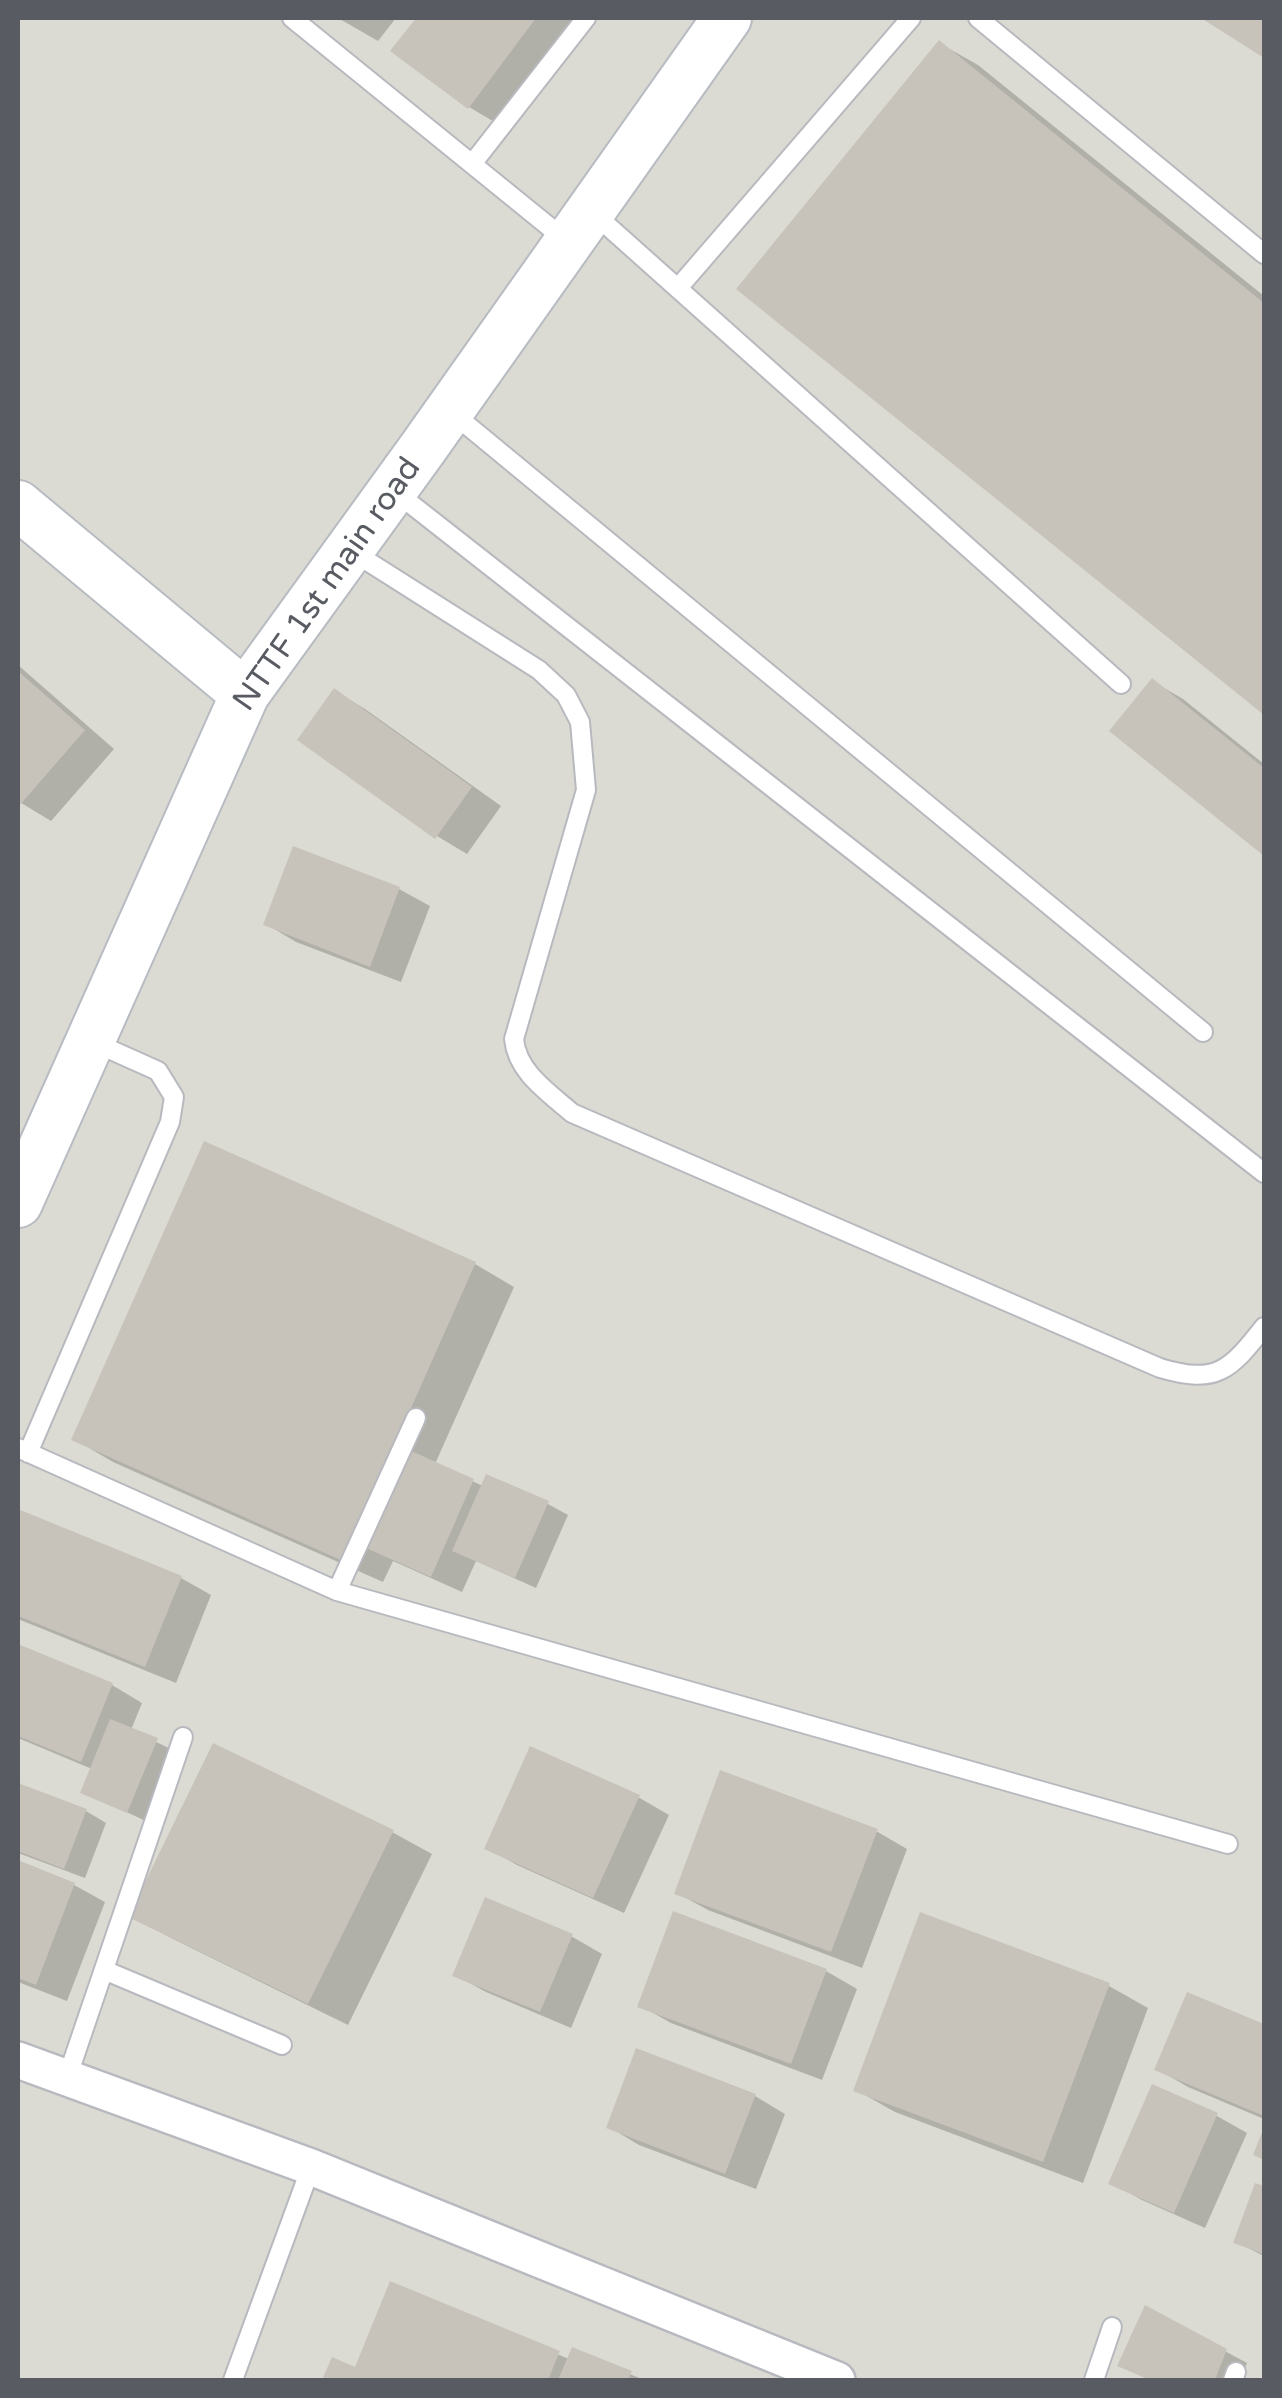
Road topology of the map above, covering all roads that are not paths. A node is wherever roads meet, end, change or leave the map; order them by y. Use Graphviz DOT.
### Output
graph roads {
  1 [pos="292,18"];
  2 [pos="586,18"];
  3 [pos="727,18"];
  4 [pos="910,18"];
  5 [pos="978,18"];
  6 [pos="472,164"];
  7 [pos="580,227"];
  8 [pos="1264,254"];
  9 [pos="678,288"];
  10 [pos="450,410"];
  11 [pos="393,490"];
  12 [pos="18,505"];
  13 [pos="350,550"];
  14 [pos="1120,684"];
  15 [pos="245,694"];
  16 [pos="1202,1032"];
  17 [pos="90,1041"];
  18 [pos="1264,1173"];
  19 [pos="18,1203"];
  20 [pos="1264,1327"];
  21 [pos="416,1418"];
  22 [pos="23,1450"];
  23 [pos="336,1591"];
  24 [pos="183,1737"];
  25 [pos="1228,1844"];
  26 [pos="104,1970"];
  27 [pos="282,2045"];
  28 [pos="18,2060"];
  29 [pos="67,2078"];
  30 [pos="311,2167"];
  31 [pos="1112,2327"];
  32 [pos="233,2380"];
  33 [pos="837,2380"];
  34 [pos="1094,2380"];
  1 -- 6 [label="lane"];
  2 -- 6 [label="lane"];
  3 -- 7 [label="street, NTTF 1st main road"];
  4 -- 9 [label="lane"];
  5 -- 8 [label="lane"];
  6 -- 7 [label="lane"];
  7 -- 9 [label="lane"];
  7 -- 10 [label="street, NTTF 1st main road"];
  9 -- 14 [label="lane"];
  10 -- 11 [label="street, NTTF 1st main road"];
  10 -- 16 [label="lane"];
  11 -- 13 [label="street, NTTF 1st main road"];
  11 -- 18 [label="lane"];
  12 -- 15 [label="street"];
  13 -- 15 [label="street, NTTF 1st main road"];
  13 -- 20 [label="lane"];
  15 -- 17 [label="street, NTTF 1st main road"];
  17 -- 19 [label="street, NTTF 1st main road"];
  17 -- 22 [label="lane"];
  21 -- 23 [label="lane"];
  22 -- 23 [label="lane"];
  23 -- 25 [label="lane"];
  24 -- 26 [label="lane"];
  26 -- 27 [label="lane"];
  26 -- 29 [label="lane"];
  28 -- 29 [label="street"];
  29 -- 30 [label="street"];
  30 -- 32 [label="lane"];
  30 -- 33 [label="street"];
  31 -- 34 [label="lane"];
}
